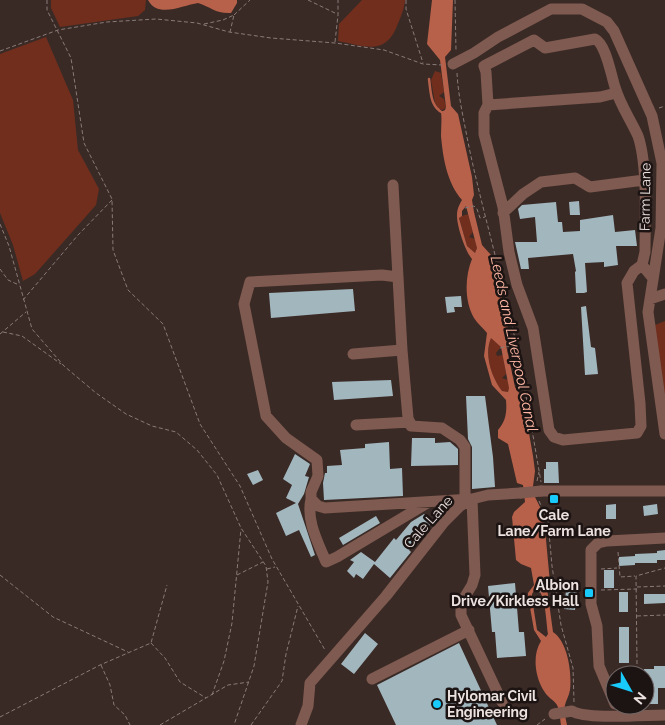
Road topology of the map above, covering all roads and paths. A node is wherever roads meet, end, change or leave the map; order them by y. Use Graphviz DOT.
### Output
graph roads {
  1 [pos="47,0"];
  2 [pos="250,0"];
  3 [pos="308,0"];
  4 [pos="338,0"];
  5 [pos="406,0"];
  6 [pos="455,0"];
  7 [pos="234,15"];
  8 [pos="338,15"];
  9 [pos="202,24"];
  10 [pos="58,30"];
  11 [pos="230,32"];
  12 [pos="335,43"];
  13 [pos="0,50"];
  14 [pos="455,63"];
  15 [pos="423,64"];
  16 [pos="435,66"];
  17 [pos="616,94"];
  18 [pos="488,105"];
  19 [pos="644,180"];
  20 [pos="393,185"];
  21 [pos="112,199"];
  22 [pos="465,208"];
  23 [pos="503,213"];
  24 [pos="485,217"];
  25 [pos="0,224"];
  26 [pos="642,265"];
  27 [pos="0,269"];
  28 [pos="398,277"];
  29 [pos="652,278"];
  30 [pos="19,286"];
  31 [pos="665,294"];
  32 [pos="650,299"];
  33 [pos="23,300"];
  34 [pos="26,311"];
  35 [pos="3,332"];
  36 [pos="0,334"];
  37 [pos="500,348"];
  38 [pos="402,350"];
  39 [pos="353,354"];
  40 [pos="518,355"];
  41 [pos="64,366"];
  42 [pos="410,422"];
  43 [pos="356,425"];
  44 [pos="665,434"];
  45 [pos="539,471"];
  46 [pos="539,490"];
  47 [pos="665,491"];
  48 [pos="311,499"];
  49 [pos="469,499"];
  50 [pos="430,502"];
  51 [pos="241,528"];
  52 [pos="665,538"];
  53 [pos="618,541"];
  54 [pos="263,562"];
  55 [pos="276,567"];
  56 [pos="618,568"];
  57 [pos="665,568"];
  58 [pos="597,569"];
  59 [pos="266,570"];
  60 [pos="0,574"];
  61 [pos="237,575"];
  62 [pos="636,576"];
  63 [pos="166,585"];
  64 [pos="665,586"];
  65 [pos="636,588"];
  66 [pos="597,590"];
  67 [pos="539,592"];
  68 [pos="558,597"];
  69 [pos="298,605"];
  70 [pos="637,616"];
  71 [pos="665,616"];
  72 [pos="469,630"];
  73 [pos="151,643"];
  74 [pos="128,652"];
  75 [pos="331,660"];
  76 [pos="637,664"];
  77 [pos="100,665"];
  78 [pos="372,679"];
  79 [pos="605,680"];
  80 [pos="249,682"];
  81 [pos="212,695"];
  82 [pos="206,698"];
  83 [pos="502,702"];
  84 [pos="605,709"];
  85 [pos="573,712"];
  86 [pos="554,714"];
  87 [pos="0,717"];
  88 [pos="130,725"];
  89 [pos="160,725"];
  90 [pos="234,725"];
  91 [pos="251,725"];
  92 [pos="301,725"];
  1 -- 10 [label="path"];
  2 -- 7 [label="path"];
  3 -- 8 [label="path"];
  4 -- 8 [label="path"];
  5 -- 15 [label="path"];
  6 -- 14 [label="path"];
  7 -- 9 [label="path"];
  7 -- 11 [label="path"];
  8 -- 12 [label="path"];
  9 -- 10 [label="path"];
  9 -- 11 [label="path"];
  10 -- 13 [label="path"];
  10 -- 21 [label="path"];
  11 -- 12 [label="path"];
  12 -- 15 [label="path"];
  14 -- 24 [label="path"];
  14 -- 29 [label="street, Farm Lane"];
  15 -- 16 [label="path"];
  17 -- 18 [label="street"];
  17 -- 18 [label="street"];
  17 -- 19 [label="street"];
  18 -- 23 [label="street"];
  19 -- 23 [label="street"];
  19 -- 26 [label="street"];
  20 -- 28 [label="street"];
  21 -- 33 [label="path"];
  21 -- 55 [label="path"];
  22 -- 24 [label="path"];
  23 -- 26 [label="street"];
  24 -- 40 [label="path"];
  25 -- 30 [label="path"];
  26 -- 29 [label="street"];
  27 -- 30 [label="path"];
  28 -- 38 [label="street"];
  28 -- 48 [label="street"];
  29 -- 32 [label="street, Farm Lane"];
  30 -- 33 [label="path"];
  31 -- 32 [label="street"];
  32 -- 44 [label="street, Farm Lane"];
  33 -- 34 [label="path"];
  34 -- 35 [label="path"];
  34 -- 41 [label="path"];
  35 -- 36 [label="path"];
  35 -- 41 [label="path"];
  37 -- 40 [label="path"];
  38 -- 39 [label="street"];
  38 -- 42 [label="street"];
  40 -- 45 [label="path"];
  41 -- 51 [label="path"];
  42 -- 43 [label="street"];
  42 -- 49 [label="street"];
  45 -- 46 [label="path"];
  45 -- 46 [label="path"];
  46 -- 47 [label="street, Cale Lane"];
  46 -- 49 [label="street, Cale Lane, bridge"];
  46 -- 68 [label="path"];
  48 -- 50 [label="street"];
  48 -- 50 [label="street"];
  49 -- 50 [label="street"];
  49 -- 72 [label="street"];
  49 -- 75 [label="street, Cale Lane"];
  51 -- 54 [label="path"];
  51 -- 61 [label="path"];
  52 -- 53 [label="street"];
  53 -- 56 [label="path"];
  53 -- 79 [label="street"];
  54 -- 59 [label="path"];
  54 -- 61 [label="path"];
  55 -- 59 [label="path"];
  55 -- 69 [label="path"];
  56 -- 58 [label="path"];
  56 -- 62 [label="path"];
  57 -- 62 [label="path"];
  59 -- 80 [label="path"];
  60 -- 74 [label="path"];
  61 -- 81 [label="path"];
  62 -- 65 [label="path"];
  63 -- 73 [label="path"];
  64 -- 65 [label="path"];
  65 -- 66 [label="path"];
  65 -- 70 [label="path"];
  67 -- 68 [label="path"];
  68 -- 85 [label="path"];
  69 -- 75 [label="path"];
  69 -- 91 [label="path"];
  70 -- 71 [label="path"];
  70 -- 76 [label="path"];
  72 -- 78 [label="street"];
  72 -- 83 [label="street"];
  73 -- 74 [label="path"];
  73 -- 82 [label="path"];
  74 -- 77 [label="path"];
  75 -- 92 [label="street, Cale Lane"];
  77 -- 87 [label="path"];
  77 -- 88 [label="path"];
  80 -- 81 [label="path"];
  80 -- 90 [label="path"];
  81 -- 82 [label="path"];
  82 -- 89 [label="path"];
  84 -- 85 [label="street"];
  85 -- 86 [label="street"];
}
